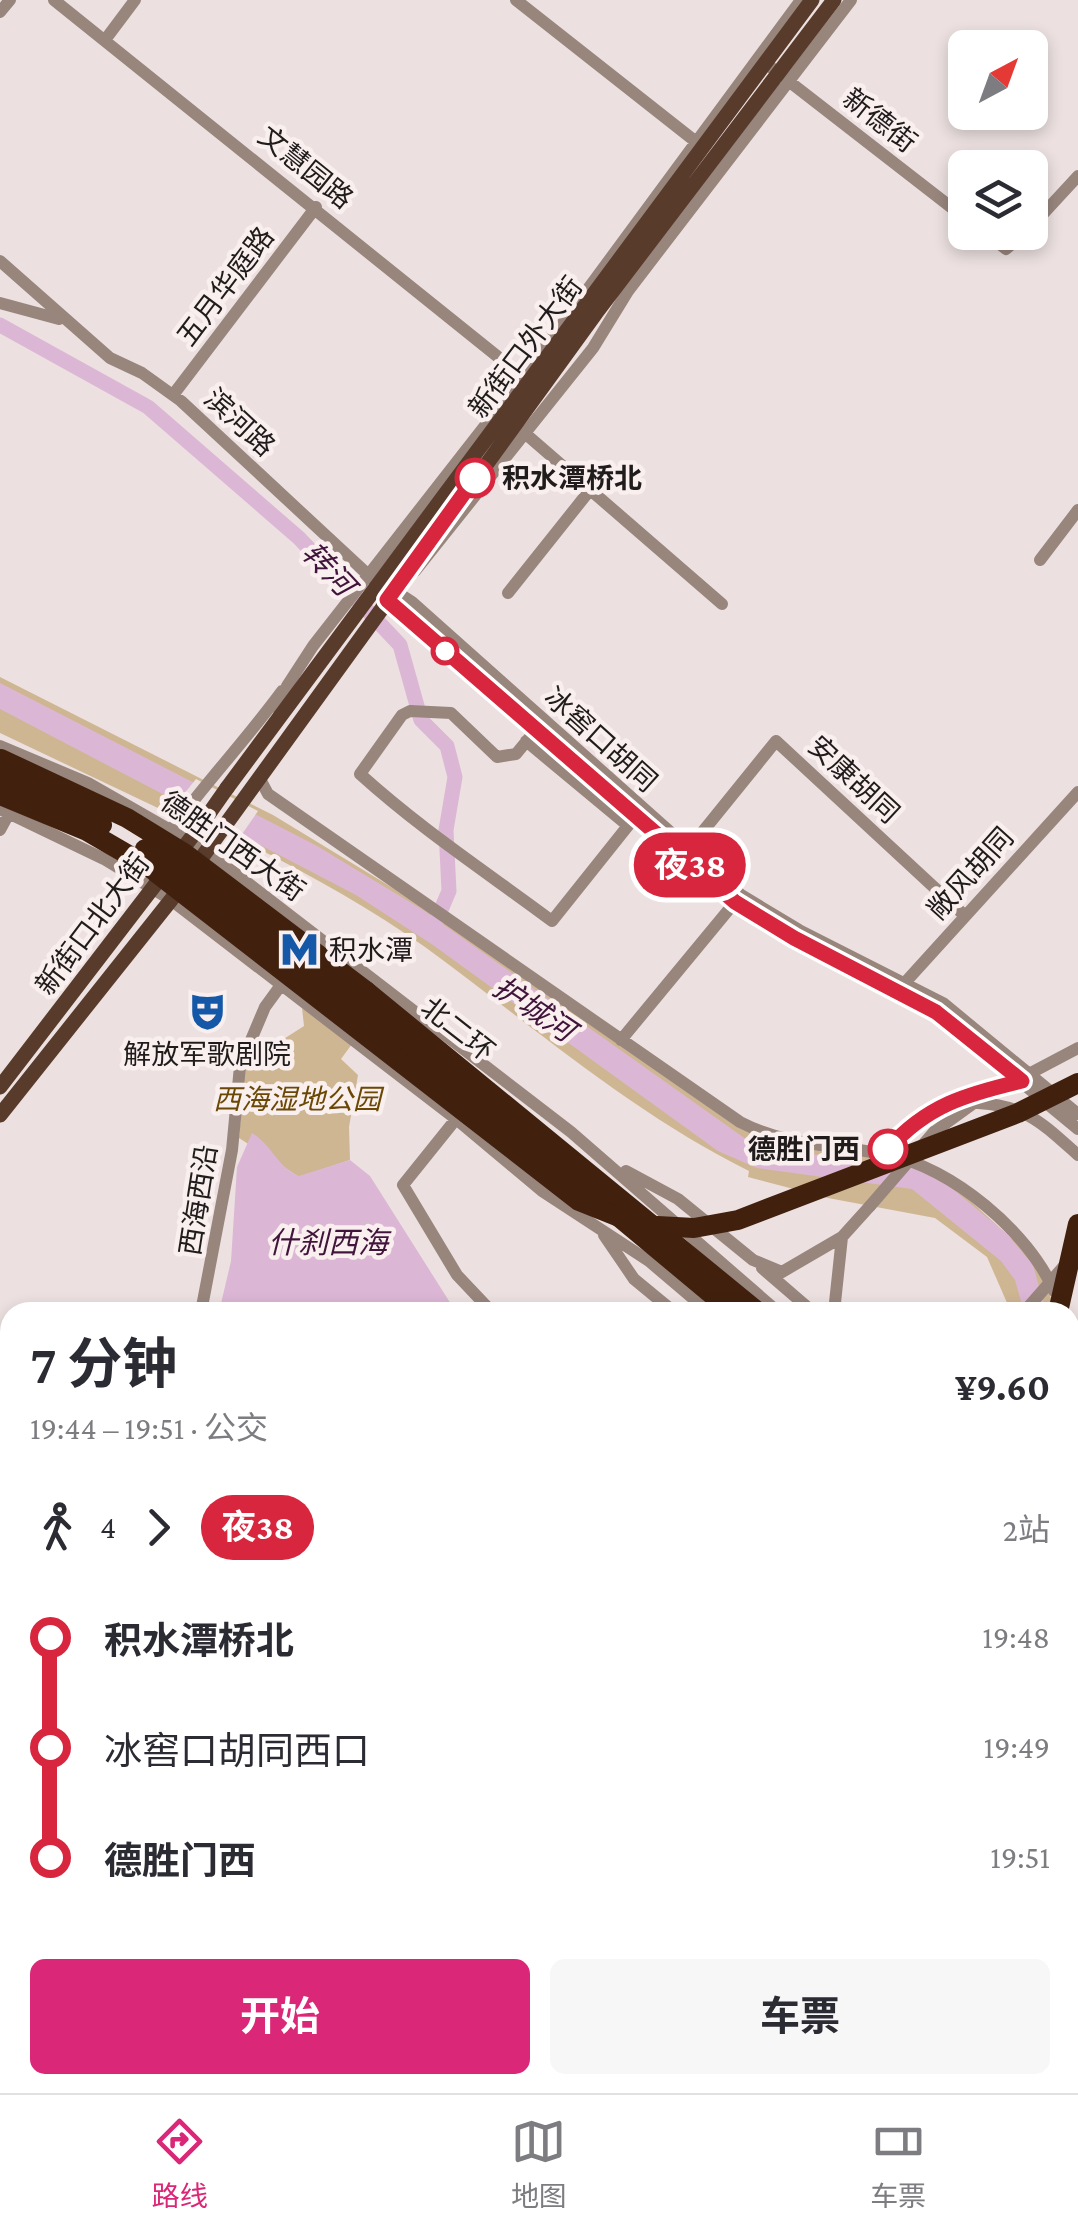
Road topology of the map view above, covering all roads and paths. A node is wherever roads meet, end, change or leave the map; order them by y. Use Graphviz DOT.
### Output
graph roads {
  1 [pos="10,0"];
  2 [pos="54,0"];
  3 [pos="136,0"];
  4 [pos="516,0"];
  5 [pos="800,0"];
  6 [pos="812,0"];
  7 [pos="834,0"];
  8 [pos="851,0"];
  9 [pos="0,12"];
  10 [pos="104,40"];
  11 [pos="776,71"];
  12 [pos="698,143"];
  13 [pos="723,165"];
  14 [pos="703,171"];
  15 [pos="1078,176"];
  16 [pos="948,205"];
  17 [pos="316,207"];
  18 [pos="1048,208"];
  19 [pos="0,262"];
  20 [pos="0,303"];
  21 [pos="66,323"];
  22 [pos="524,376"];
  23 [pos="173,395"];
  24 [pos="519,429"];
  25 [pos="485,444"];
  26 [pos="455,464"];
  27 [pos="590,490"];
  28 [pos="1078,510"];
  29 [pos="1040,560"];
  30 [pos="368,585"];
  31 [pos="508,593"];
  32 [pos="388,600"];
  33 [pos="722,604"];
  34 [pos="352,608"];
  35 [pos="287,686"];
  36 [pos="276,723"];
  37 [pos="531,736"];
  38 [pos="0,746"];
  39 [pos="0,759"];
  40 [pos="34,759"];
  41 [pos="0,777"];
  42 [pos="260,779"];
  43 [pos="1078,792"];
  44 [pos="3,806"];
  45 [pos="631,821"];
  46 [pos="0,830"];
  47 [pos="171,830"];
  48 [pos="189,841"];
  49 [pos="205,850"];
  50 [pos="684,854"];
  51 [pos="150,887"];
  52 [pos="738,898"];
  53 [pos="170,900"];
  54 [pos="964,915"];
  55 [pos="327,943"];
  56 [pos="302,976"];
  57 [pos="903,985"];
  58 [pos="282,986"];
  59 [pos="360,998"];
  60 [pos="304,1002"];
  61 [pos="621,1040"];
  62 [pos="1074,1051"];
  63 [pos="1028,1078"];
  64 [pos="1078,1082"];
  65 [pos="1,1084"];
  66 [pos="974,1103"];
  67 [pos="1078,1114"];
  68 [pos="0,1115"];
  69 [pos="456,1119"];
  70 [pos="508,1124"];
  71 [pos="535,1126"];
  72 [pos="1078,1129"];
  73 [pos="571,1132"];
  74 [pos="1078,1154"];
  75 [pos="524,1155"];
  76 [pos="610,1164"];
  77 [pos="563,1206"];
  78 [pos="1078,1224"];
  79 [pos="596,1225"];
  80 [pos="842,1237"];
  81 [pos="1078,1249"];
  82 [pos="752,1260"];
  83 [pos="203,1302"];
  84 [pos="483,1302"];
  85 [pos="662,1302"];
  86 [pos="697,1302"];
  87 [pos="721,1302"];
  88 [pos="746,1302"];
  89 [pos="767,1302"];
  90 [pos="801,1302"];
  91 [pos="835,1302"];
  92 [pos="1033,1302"];
  93 [pos="1056,1302"];
  94 [pos="1062,1302"];
  1 -- 9 [label="street"];
  2 -- 10 [label="street, 文慧园路"];
  3 -- 10 [label="street"];
  4 -- 12 [label="street"];
  5 -- 12 [label="street, 新街口外大街"];
  6 -- 11 [label="main road, 新街口外大街"];
  7 -- 11 [label="main road, 新街口外大街"];
  8 -- 11 [label="street, 新街口外大街"];
  10 -- 17 [label="street, 文慧园路"];
  11 -- 12 [label="main road, 新街口外大街"];
  11 -- 13 [label="street, 新街口外大街"];
  11 -- 14 [label="main road, 新街口外大街"];
  11 -- 16 [label="street, 新德街"];
  12 -- 22 [label="street, 新街口外大街"];
  12 -- 25 [label="main road, 新街口外大街"];
  13 -- 14 [label="main road"];
  13 -- 24 [label="street, 新街口外大街"];
  14 -- 24 [label="main road, 新街口外大街"];
  15 -- 18 [label="street"];
  17 -- 22 [label="street, 文慧园路"];
  17 -- 23 [label="street, 五月华庭路"];
  19 -- 21 [label="street, 滨河路"];
  20 -- 21 [label="street"];
  21 -- 23 [label="street, 滨河路"];
  22 -- 26 [label="street, 新街口外大街"];
  23 -- 30 [label="street, 滨河路"];
  24 -- 27 [label="street"];
  24 -- 32 [label="main road, 新街口外大街"];
  25 -- 26 [label="main road"];
  25 -- 30 [label="main road, 新街口外大街"];
  26 -- 30 [label="street, 新街口外大街"];
  27 -- 31 [label="street"];
  27 -- 33 [label="street"];
  28 -- 29 [label="street"];
  30 -- 32 [label="street, 滨河路"];
  30 -- 34 [label="main road, 新街口外大街"];
  32 -- 37 [label="street, 冰窖口胡同"];
  32 -- 42 [label="main road, 新街口外大街"];
  32 -- 50 [label="street, 冰窖口胡同"];
  34 -- 35 [label="street, 新街口外大街"];
  34 -- 36 [label="main road, 新街口外大街"];
  35 -- 36 [label="street, 新街口外大街"];
  35 -- 47 [label="street, 新街口外大街"];
  36 -- 48 [label="main road, 新街口外大街, bridge"];
  37 -- 45 [label="street, 冰窖口胡同"];
  37 -- 45 [label="street"];
  38 -- 40 [label="street, 德胜门西大街"];
  39 -- 59 [label="highway, 北二环, bridge"];
  40 -- 44 [label="street"];
  40 -- 47 [label="street, 德胜门西大街"];
  41 -- 59 [label="highway, 北二环, bridge"];
  42 -- 49 [label="main road, 新街口外大街"];
  42 -- 61 [label="street"];
  43 -- 54 [label="street, 敞风胡同"];
  44 -- 46 [label="street"];
  44 -- 51 [label="street"];
  44 -- 64 [label="highway, bridge"];
  45 -- 50 [label="street, 冰窖口胡同"];
  47 -- 48 [label="street, 德胜门西大街"];
  48 -- 49 [label="street, 德胜门西大街"];
  48 -- 51 [label="main road, 新街口北大街"];
  49 -- 53 [label="main road, 新街口北大街"];
  49 -- 55 [label="street, 德胜门西大街"];
  50 -- 52 [label="street, 冰窖口胡同"];
  50 -- 54 [label="street, 安康胡同"];
  51 -- 53 [label="street"];
  51 -- 65 [label="main road, 新街口北大街"];
  52 -- 57 [label="street, 冰窖口胡同"];
  52 -- 61 [label="street"];
  53 -- 56 [label="street"];
  53 -- 58 [label="street"];
  53 -- 68 [label="main road, 新街口北大街"];
  54 -- 57 [label="street, 敞风胡同"];
  55 -- 56 [label="street"];
  55 -- 73 [label="street, 德胜门西大街"];
  56 -- 60 [label="street"];
  56 -- 75 [label="street"];
  57 -- 63 [label="street, 冰窖口胡同"];
  58 -- 60 [label="street"];
  58 -- 83 [label="street, 西海西沿"];
  59 -- 70 [label="highway, 北二环"];
  59 -- 71 [label="highway, 北二环"];
  60 -- 69 [label="street"];
  61 -- 93 [label="street"];
  62 -- 63 [label="street"];
  62 -- 64 [label="street"];
  63 -- 66 [label="street"];
  63 -- 67 [label="street"];
  63 -- 72 [label="street"];
  66 -- 74 [label="street"];
  66 -- 80 [label="street, bridge"];
  69 -- 77 [label="street"];
  69 -- 84 [label="street"];
  70 -- 75 [label="highway"];
  70 -- 87 [label="highway, 北二环"];
  71 -- 73 [label="highway"];
  71 -- 88 [label="highway, 北二环"];
  73 -- 76 [label="street, 德胜门西大街"];
  75 -- 77 [label="street"];
  76 -- 82 [label="street"];
  76 -- 89 [label="street"];
  77 -- 79 [label="street"];
  78 -- 94 [label="highway, bridge"];
  79 -- 85 [label="street"];
  79 -- 86 [label="street"];
  80 -- 82 [label="street"];
  80 -- 91 [label="street"];
  81 -- 92 [label="street, bridge"];
  82 -- 90 [label="street"];
}
